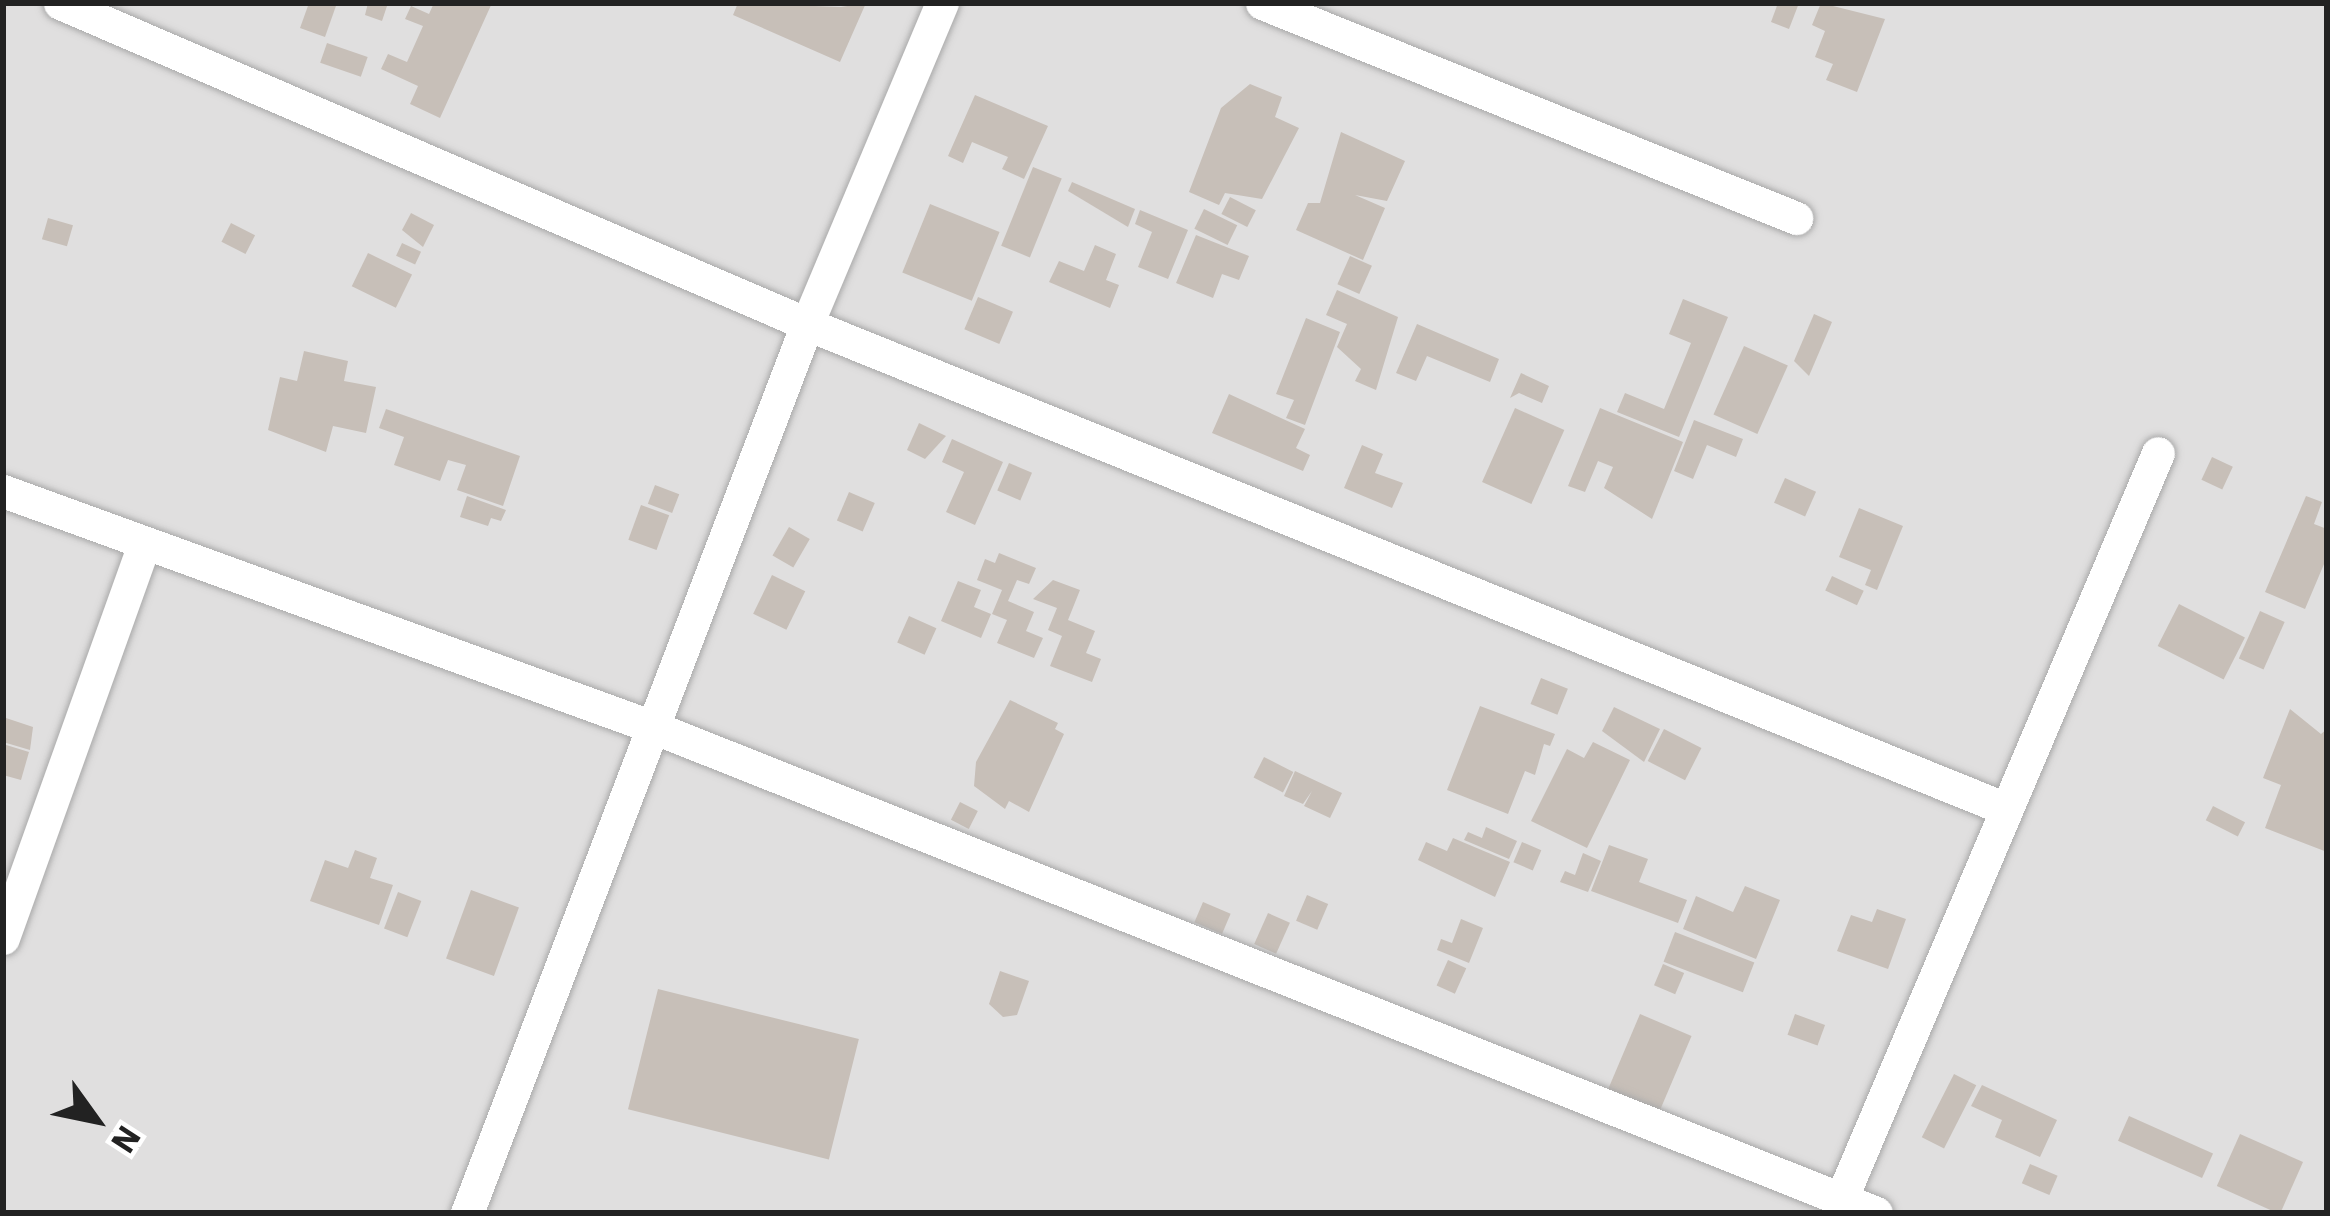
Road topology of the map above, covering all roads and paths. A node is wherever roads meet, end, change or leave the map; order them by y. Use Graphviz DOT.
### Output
graph roads {
  1 [pos="60,3"];
  2 [pos="943,3"];
  3 [pos="1262,3"];
  4 [pos="1796,218"];
  5 [pos="807,324"];
  6 [pos="2158,453"];
  7 [pos="3,491"];
  8 [pos="143,546"];
  9 [pos="650,726"];
  10 [pos="2001,807"];
  11 [pos="3,938"];
  12 [pos="1842,1197"];
  13 [pos="467,1213"];
  14 [pos="1876,1213"];
  1 -- 5 [label="street"];
  2 -- 5 [label="street"];
  3 -- 4 [label="street"];
  5 -- 9 [label="street"];
  5 -- 10 [label="street"];
  6 -- 10 [label="street"];
  7 -- 8 [label="street"];
  8 -- 9 [label="street"];
  8 -- 11 [label="street"];
  9 -- 12 [label="street"];
  9 -- 13 [label="street"];
  10 -- 12 [label="street"];
  12 -- 14 [label="street"];
}
